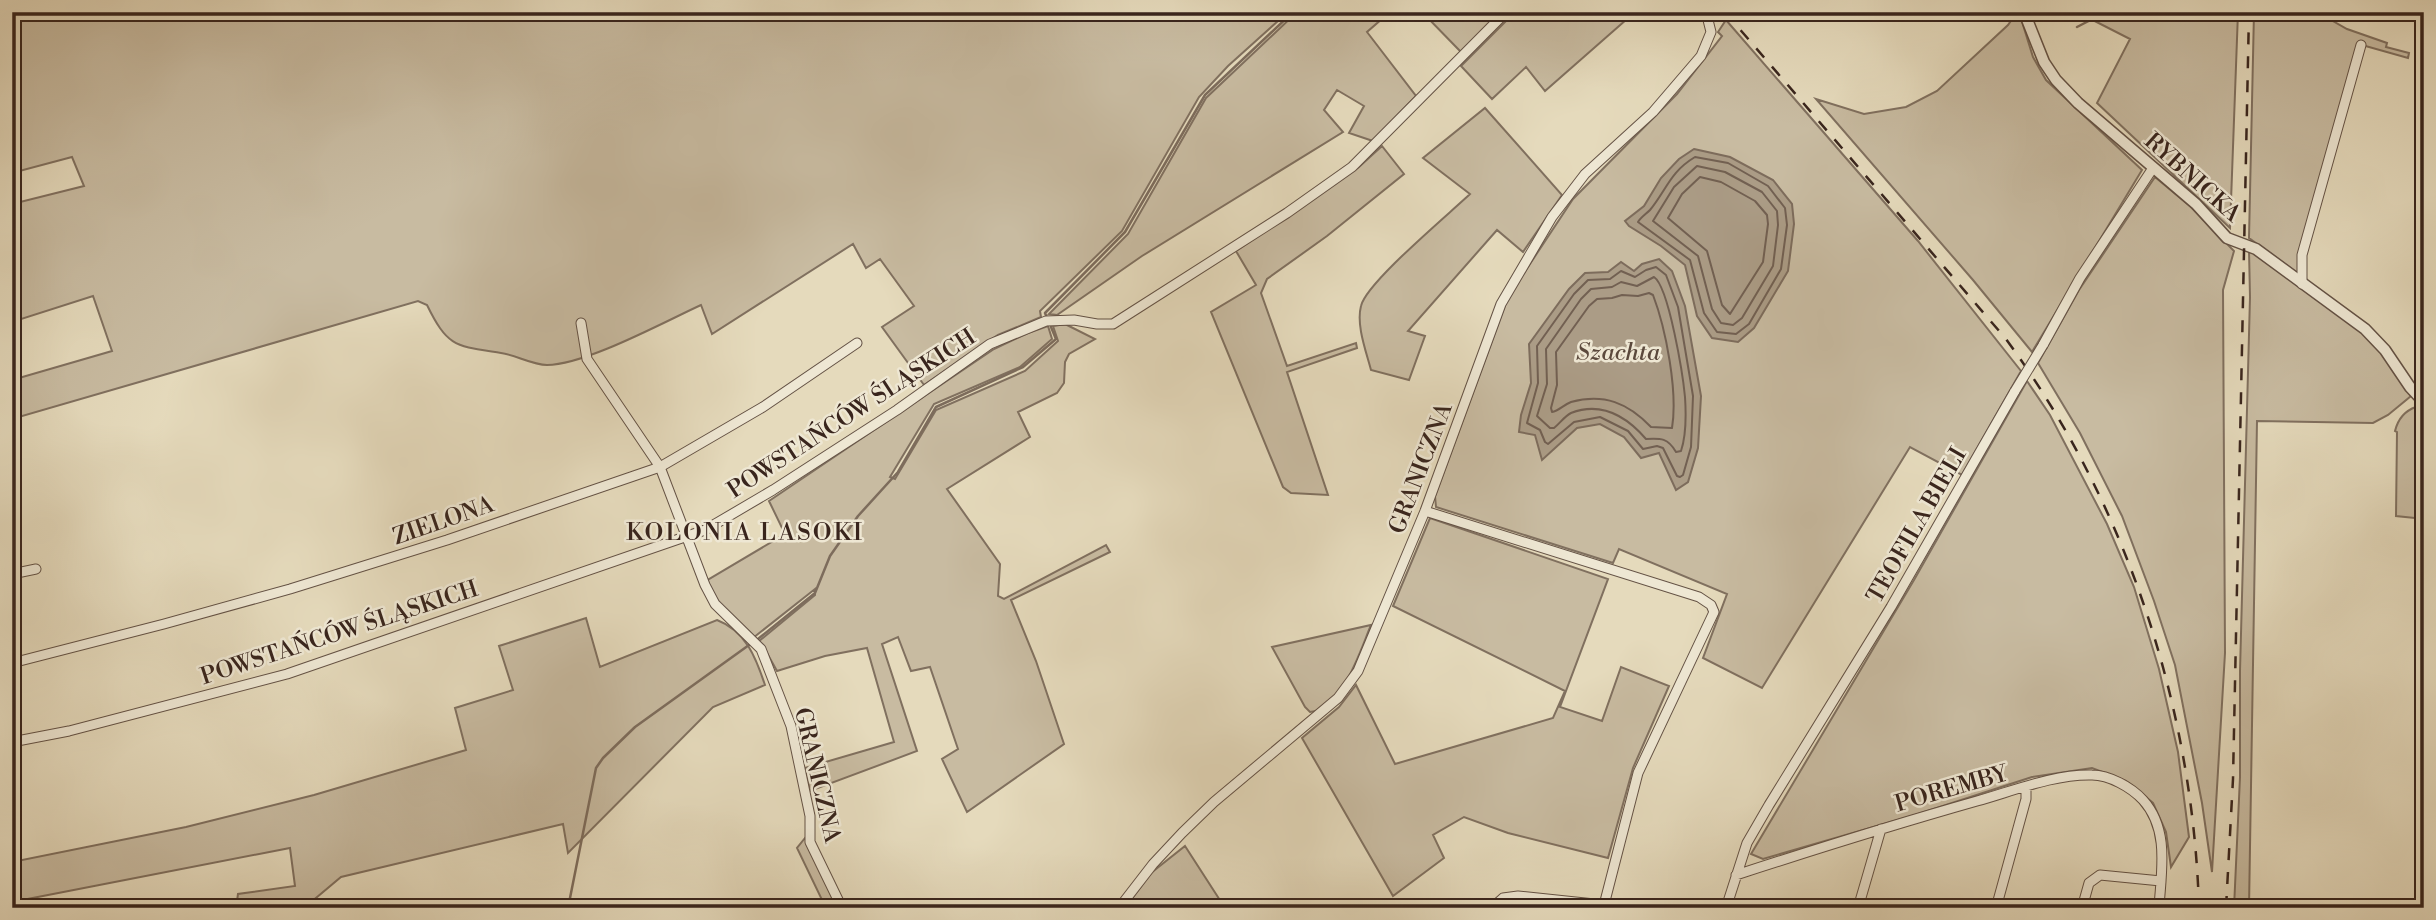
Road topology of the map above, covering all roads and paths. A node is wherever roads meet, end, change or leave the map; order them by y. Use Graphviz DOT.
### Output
graph roads {
  1 [pos="1506,12"];
  2 [pos="1706,12"];
  3 [pos="2024,12"];
  4 [pos="2361,45"];
  5 [pos="2153,168"];
  6 [pos="2302,284"];
  7 [pos="582,323"];
  8 [pos="857,343"];
  9 [pos="2424,402"];
  10 [pos="660,467"];
  11 [pos="1425,511"];
  12 [pos="686,536"];
  13 [pos="36,569"];
  14 [pos="12,574"];
  15 [pos="12,663"];
  16 [pos="12,742"];
  17 [pos="2026,787"];
  18 [pos="1881,829"];
  19 [pos="1861,834"];
  20 [pos="1876,848"];
  21 [pos="1742,857"];
  22 [pos="1768,864"];
  23 [pos="1736,874"];
  24 [pos="2161,881"];
  25 [pos="1604,905"];
  26 [pos="842,908"];
  27 [pos="1119,908"];
  28 [pos="1492,908"];
  29 [pos="1716,908"];
  30 [pos="1726,908"];
  31 [pos="1858,908"];
  32 [pos="1996,908"];
  33 [pos="2082,908"];
  34 [pos="2159,908"];
  1 -- 12 [label="street, POWSTAŃCÓW ŚLĄSKICH"];
  2 -- 11 [label="street, GRANICZNA"];
  3 -- 5 [label="street, RYBNICKA"];
  4 -- 6 [label="street"];
  5 -- 6 [label="street, RYBNICKA"];
  5 -- 21 [label="street, TEOFILA BIELI, bridge"];
  6 -- 9 [label="street, RYBNICKA"];
  7 -- 10 [label="street, GRANICZNA"];
  8 -- 10 [label="street, ZIELONA"];
  10 -- 12 [label="street, GRANICZNA"];
  10 -- 15 [label="street, ZIELONA"];
  11 -- 25 [label="street"];
  11 -- 27 [label="street, GRANICZNA"];
  12 -- 16 [label="street, POWSTAŃCÓW ŚLĄSKICH"];
  12 -- 26 [label="street, GRANICZNA"];
  13 -- 14 [label="street"];
  17 -- 18 [label="street, POREMBY"];
  17 -- 24 [label="street"];
  17 -- 32 [label="street, POREMBY"];
  18 -- 19 [label="street, POREMBY"];
  18 -- 20 [label="street"];
  19 -- 20 [label="street"];
  19 -- 22 [label="street, POREMBY"];
  20 -- 31 [label="street"];
  21 -- 22 [label="street"];
  21 -- 23 [label="street, TEOFILA BIELI"];
  22 -- 23 [label="street, POREMBY"];
  23 -- 30 [label="street, TEOFILA BIELI"];
  24 -- 33 [label="street"];
  24 -- 34 [label="street"];
  25 -- 28 [label="street"];
  25 -- 29 [label="street"];
}
